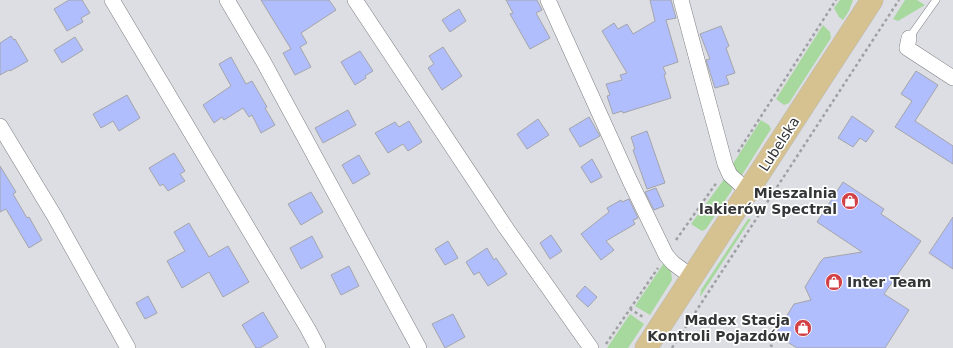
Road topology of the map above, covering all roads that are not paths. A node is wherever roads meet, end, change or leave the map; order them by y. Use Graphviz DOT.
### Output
graph roads {
  1 [pos="112,0"];
  2 [pos="227,0"];
  3 [pos="355,0"];
  4 [pos="548,0"];
  5 [pos="681,0"];
  6 [pos="872,0"];
  7 [pos="936,0"];
  8 [pos="910,38"];
  9 [pos="953,78"];
  10 [pos="0,126"];
  11 [pos="748,191"];
  12 [pos="692,277"];
  13 [pos="128,348"];
  14 [pos="318,348"];
  15 [pos="419,348"];
  16 [pos="590,348"];
  17 [pos="646,348"];
  1 -- 14 [label="street"];
  2 -- 15 [label="street"];
  3 -- 16 [label="street"];
  4 -- 12 [label="street"];
  5 -- 11 [label="street"];
  6 -- 11 [label="main road, Lubelska"];
  7 -- 8 [label="lane"];
  8 -- 9 [label="street"];
  10 -- 13 [label="street"];
  11 -- 12 [label="main road, Lubelska"];
  12 -- 17 [label="main road, Lubelska"];
}
